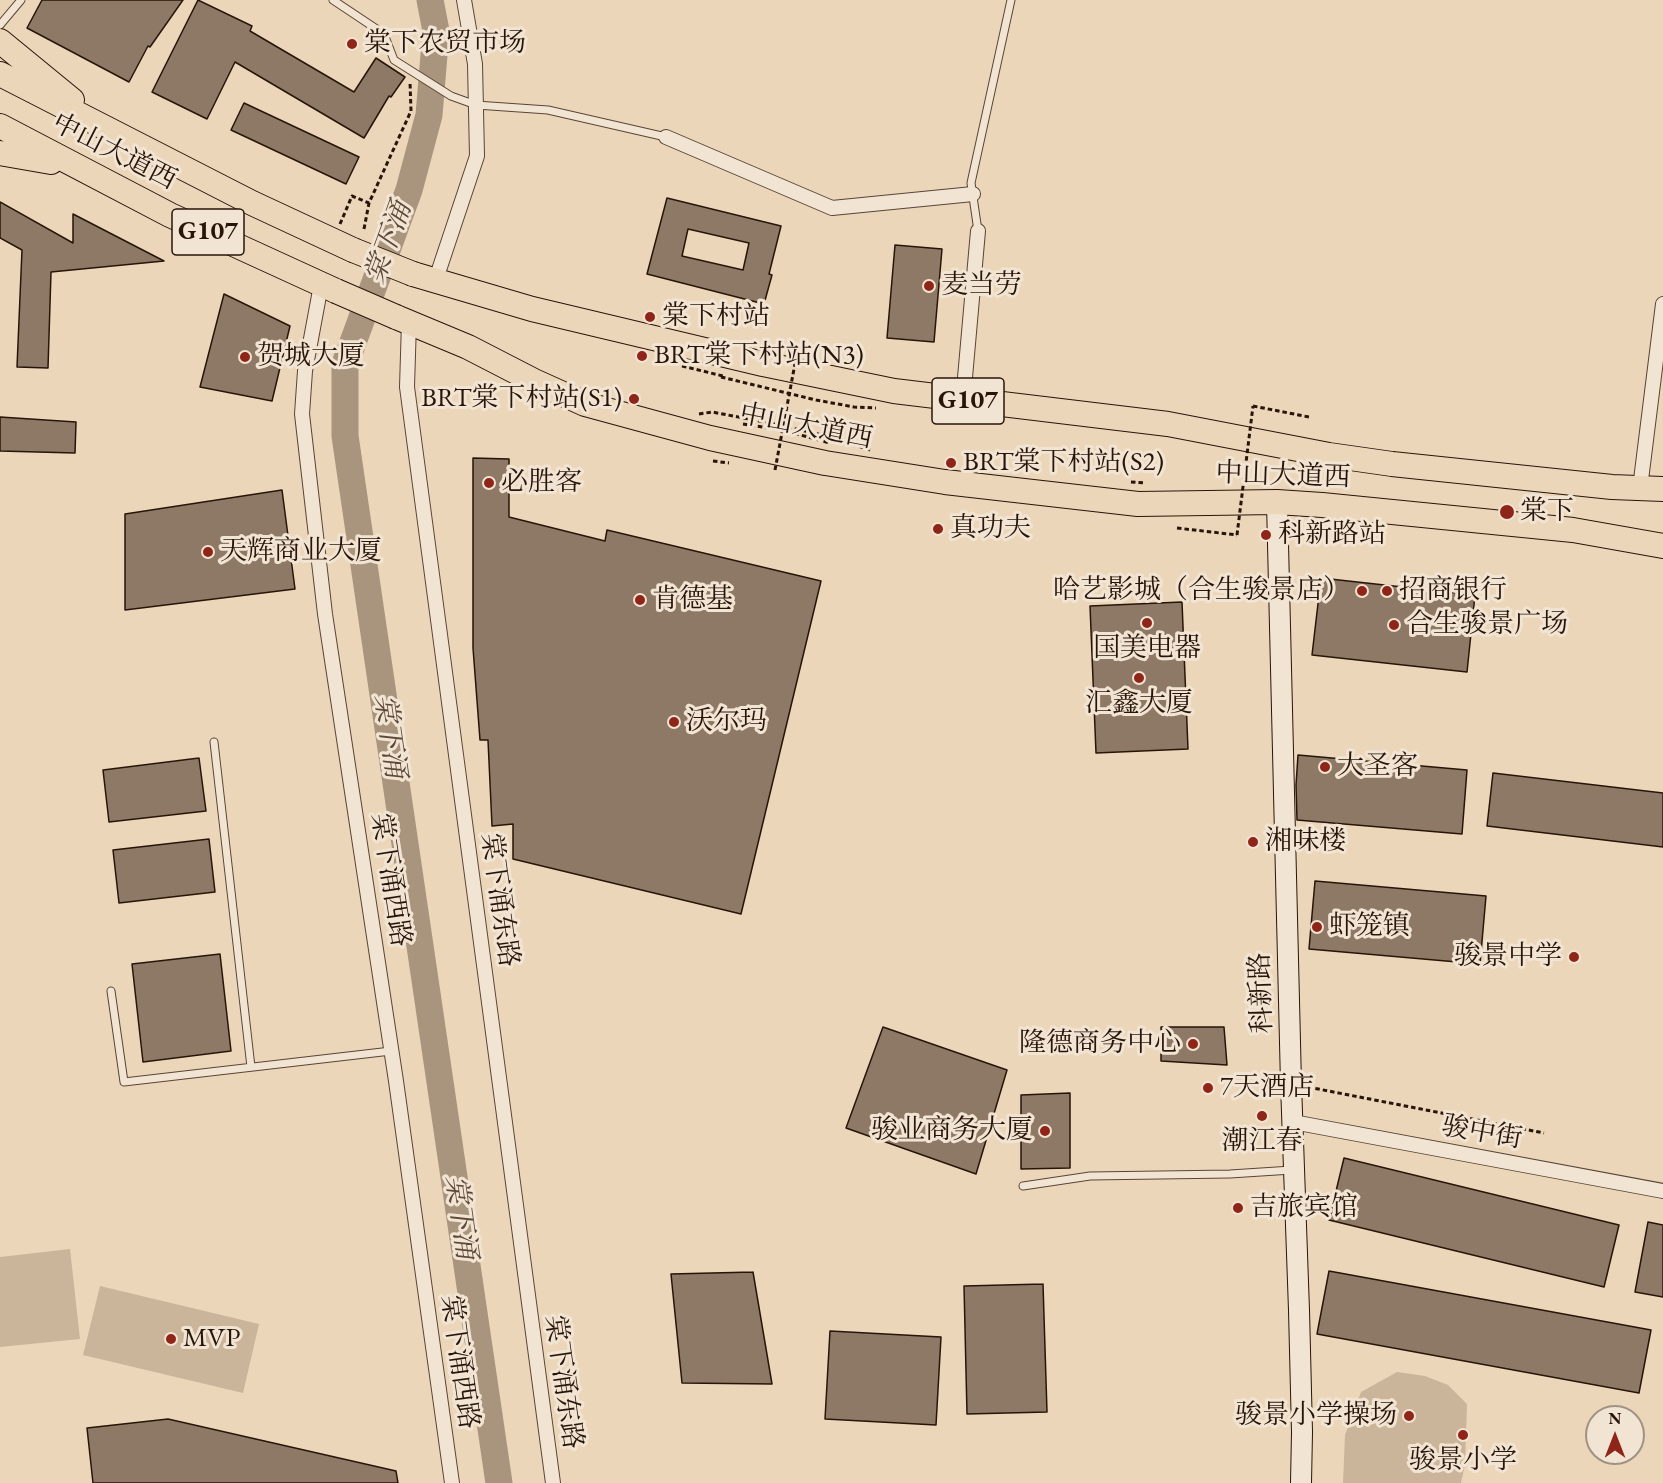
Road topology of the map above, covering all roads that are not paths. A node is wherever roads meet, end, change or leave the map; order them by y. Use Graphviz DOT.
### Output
graph roads {
  1 [pos="21,0"];
  2 [pos="333,0"];
  3 [pos="465,0"];
  4 [pos="1011,0"];
  5 [pos="0,25"];
  6 [pos="0,41"];
  7 [pos="0,74"];
  8 [pos="476,105"];
  9 [pos="0,126"];
  10 [pos="111,131"];
  11 [pos="666,138"];
  12 [pos="0,153"];
  13 [pos="82,169"];
  14 [pos="973,194"];
  15 [pos="978,231"];
  16 [pos="424,278"];
  17 [pos="328,288"];
  18 [pos="1663,304"];
  19 [pos="402,320"];
  20 [pos="963,400"];
  21 [pos="1652,489"];
  22 [pos="1277,502"];
  23 [pos="1663,546"];
  24 [pos="214,742"];
  25 [pos="111,991"];
  26 [pos="391,1051"];
  27 [pos="251,1067"];
  28 [pos="1293,1122"];
  29 [pos="1294,1169"];
  30 [pos="1023,1186"];
  31 [pos="1663,1191"];
  32 [pos="452,1483"];
  33 [pos="553,1483"];
  34 [pos="1301,1483"];
  1 -- 5 [label="lane"];
  2 -- 8 [label="lane"];
  3 -- 8 [label="street"];
  4 -- 14 [label="lane"];
  6 -- 10 [label="highway"];
  7 -- 10 [label="highway, 中山大道西 / G107"];
  8 -- 11 [label="lane"];
  8 -- 16 [label="street"];
  9 -- 13 [label="highway, 中山大道西 / G107"];
  10 -- 16 [label="highway, 中山大道西 / G107, bridge"];
  11 -- 14 [label="street"];
  12 -- 13 [label="highway"];
  13 -- 17 [label="highway, 中山大道西 / G107"];
  14 -- 15 [label="lane"];
  15 -- 20 [label="street"];
  16 -- 20 [label="highway, 中山大道西 / G107"];
  17 -- 19 [label="highway, 中山大道西 / G107, bridge"];
  17 -- 26 [label="street, 棠下涌西路"];
  18 -- 21 [label="street"];
  19 -- 22 [label="highway, 中山大道西 / G107"];
  19 -- 33 [label="street, 棠下涌东路"];
  20 -- 21 [label="highway, 中山大道西 / G107"];
  22 -- 23 [label="highway, 中山大道西 / G107"];
  22 -- 28 [label="street, 科新路"];
  24 -- 27 [label="lane"];
  25 -- 27 [label="lane"];
  26 -- 27 [label="lane"];
  26 -- 32 [label="street, 棠下涌西路"];
  28 -- 29 [label="street, 科新路"];
  28 -- 31 [label="street, 骏中街"];
  29 -- 30 [label="lane"];
  29 -- 34 [label="street, 科新路"];
}
